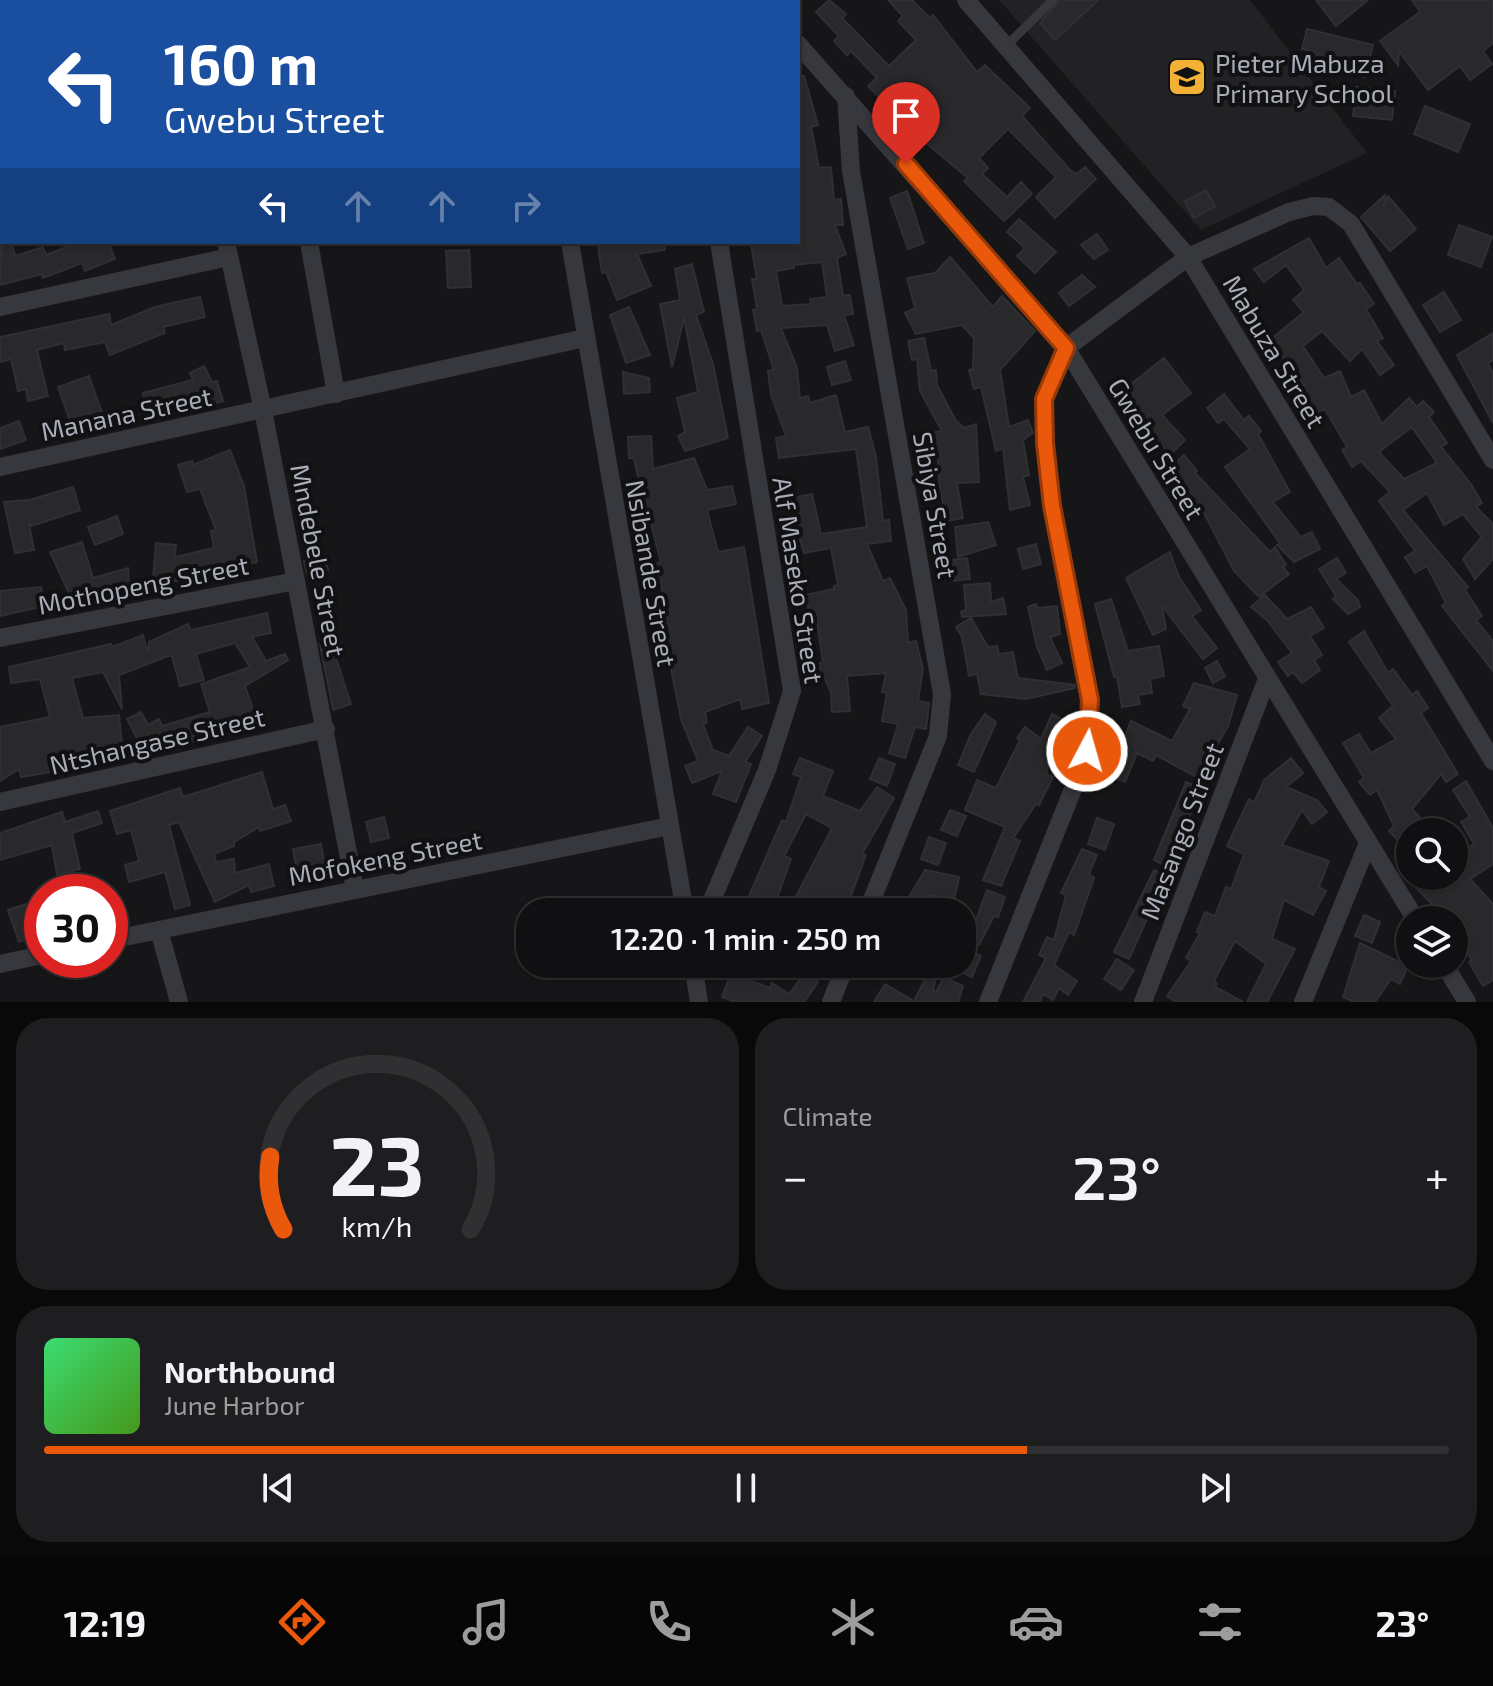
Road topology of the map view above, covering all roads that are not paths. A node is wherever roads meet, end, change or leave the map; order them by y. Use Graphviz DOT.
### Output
graph roads {
  1 [pos="966,0"];
  2 [pos="1053,0"];
  3 [pos="800,46"];
  4 [pos="1006,46"];
  5 [pos="846,96"];
  6 [pos="309,244"];
  7 [pos="570,244"];
  8 [pos="719,244"];
  9 [pos="227,249"];
  10 [pos="1188,257"];
  11 [pos="0,307"];
  12 [pos="585,338"];
  13 [pos="1066,348"];
  14 [pos="336,394"];
  15 [pos="263,410"];
  16 [pos="1493,460"];
  17 [pos="0,467"];
  18 [pos="296,581"];
  19 [pos="0,638"];
  20 [pos="1267,679"];
  21 [pos="326,729"];
  22 [pos="1493,761"];
  23 [pos="0,802"];
  24 [pos="670,826"];
  25 [pos="1368,843"];
  26 [pos="355,889"];
  27 [pos="683,898"];
  28 [pos="713,898"];
  29 [pos="873,898"];
  30 [pos="1407,906"];
  31 [pos="159,930"];
  32 [pos="128,936"];
  33 [pos="24,959"];
  34 [pos="0,964"];
  35 [pos="695,978"];
  36 [pos="840,978"];
  37 [pos="1452,978"];
  38 [pos="179,1002"];
  39 [pos="699,1002"];
  40 [pos="831,1002"];
  41 [pos="988,1002"];
  42 [pos="1143,1002"];
  43 [pos="1303,1002"];
  44 [pos="1467,1002"];
  1 -- 4 [label="street, Mabuza Street"];
  2 -- 4 [label="lane"];
  3 -- 5 [label="street, Gwebu Street"];
  4 -- 10 [label="street, Mabuza Street"];
  5 -- 13 [label="street, Gwebu Street"];
  5 -- 29 [label="street, Sibiya Street"];
  6 -- 14 [label="street"];
  7 -- 12 [label="street, Nsibande Street"];
  8 -- 28 [label="street, Alf Maseko Street"];
  9 -- 11 [label="street"];
  9 -- 15 [label="street, Mndebele Street"];
  10 -- 13 [label="street"];
  10 -- 16 [label="street"];
  10 -- 22 [label="street, Mabuza Street"];
  12 -- 14 [label="street, Manana Street"];
  12 -- 24 [label="street, Nsibande Street"];
  13 -- 20 [label="street, Gwebu Street"];
  13 -- 41 [label="street"];
  14 -- 15 [label="street, Manana Street"];
  15 -- 17 [label="street, Manana Street"];
  15 -- 18 [label="street, Mndebele Street"];
  18 -- 19 [label="street, Mothopeng Street"];
  18 -- 21 [label="street, Mndebele Street"];
  20 -- 25 [label="street, Gwebu Street"];
  20 -- 42 [label="street, Masango Street"];
  21 -- 23 [label="street, Ntshangase Street"];
  21 -- 26 [label="street, Mndebele Street"];
  24 -- 26 [label="street, Mofokeng Street"];
  24 -- 27 [label="street, Nsibande Street"];
  25 -- 30 [label="street, Gwebu Street"];
  25 -- 43 [label="street"];
  26 -- 31 [label="street, Mofokeng Street"];
  31 -- 32 [label="street, Mofokeng Street"];
  31 -- 38 [label="street"];
  33 -- 34 [label="street"];
  35 -- 39 [label="street"];
  36 -- 40 [label="street"];
  37 -- 44 [label="street"];
}
